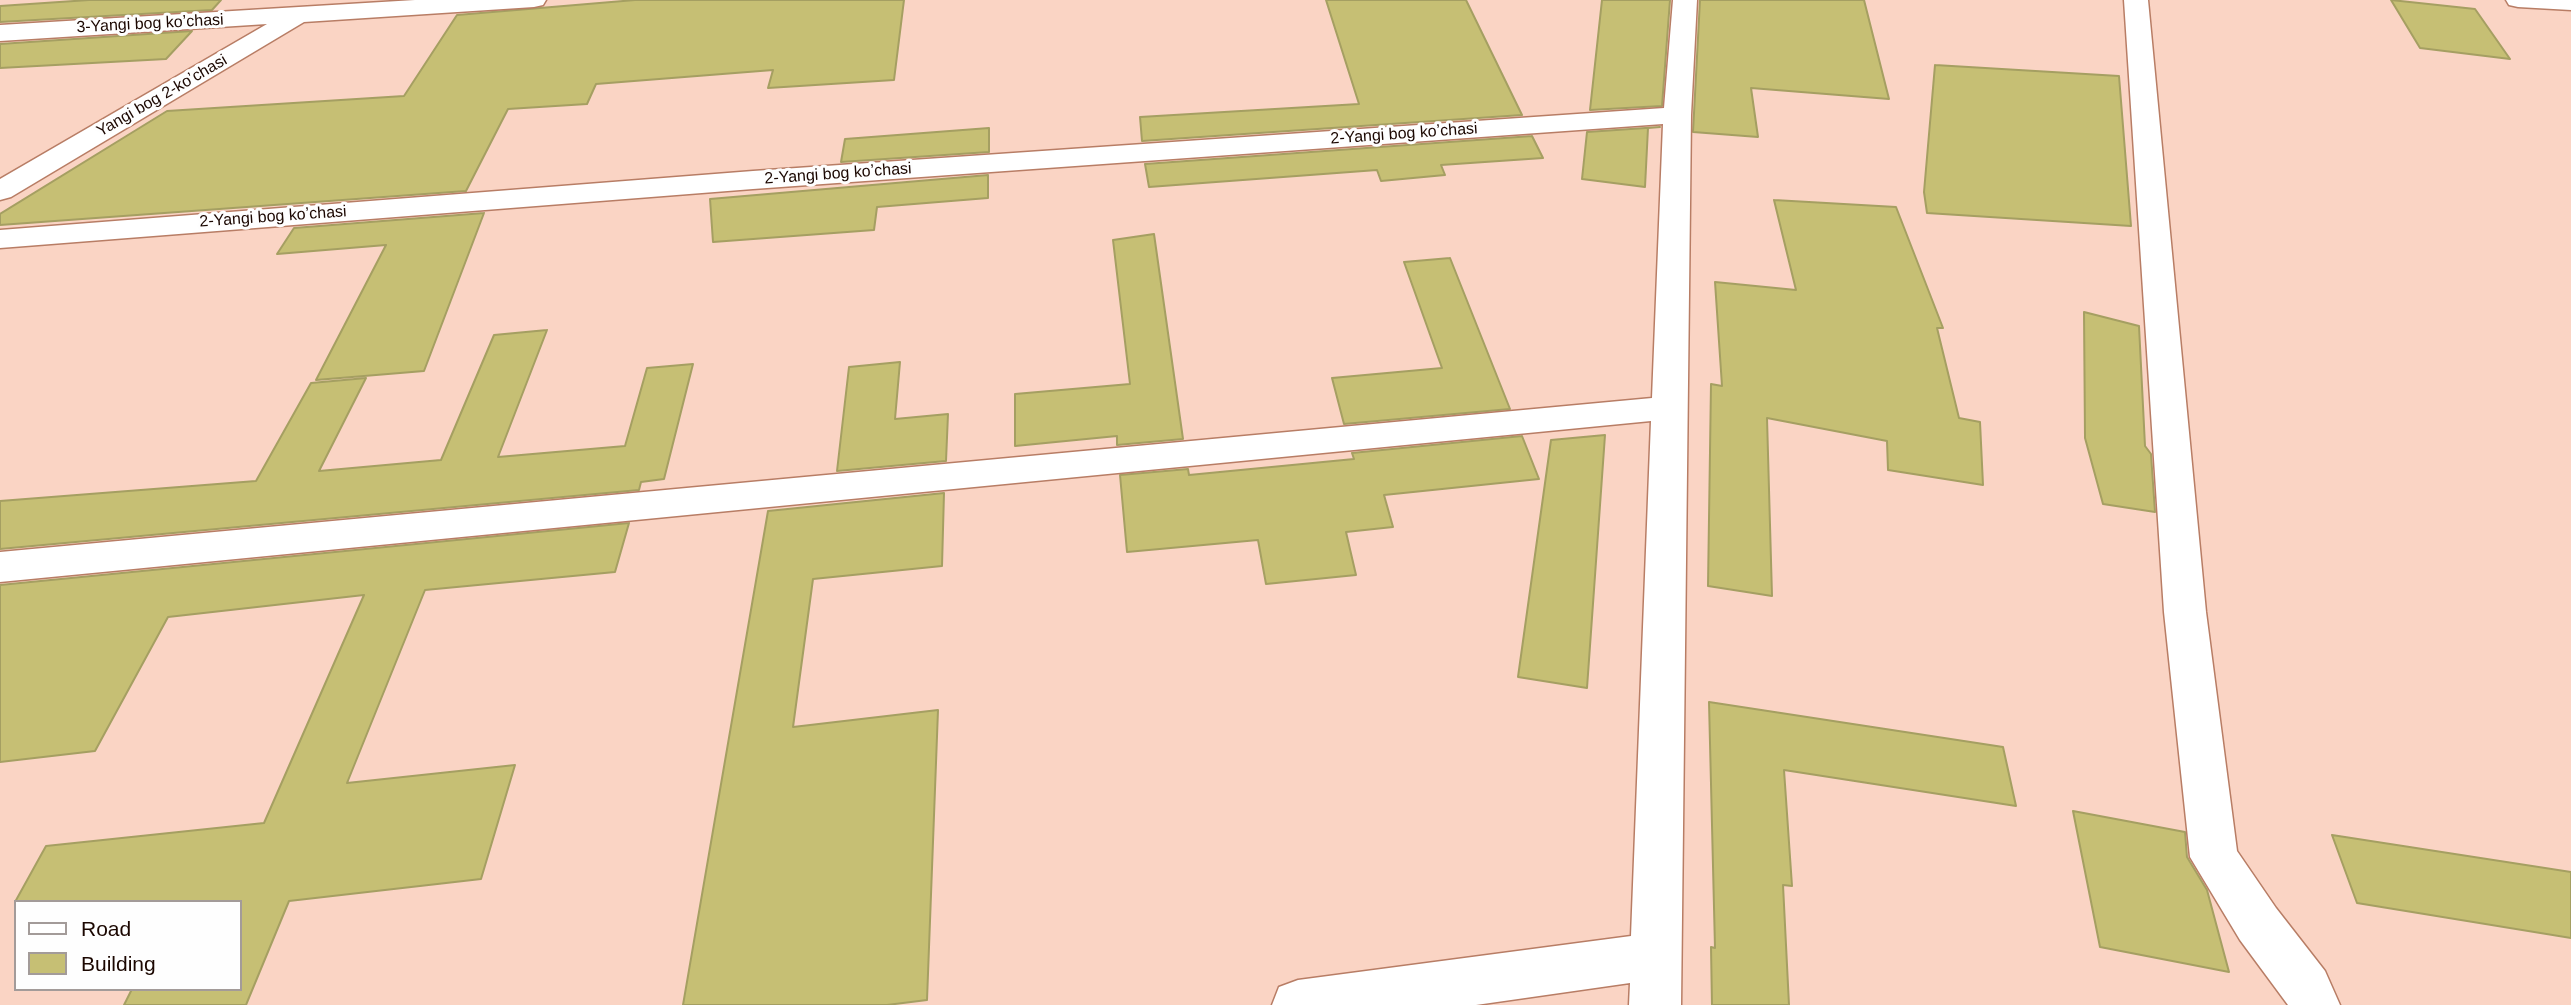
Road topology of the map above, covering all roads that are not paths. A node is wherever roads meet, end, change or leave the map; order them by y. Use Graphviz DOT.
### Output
graph roads {
  1 [pos="325,0"];
  2 [pos="534,0"];
  3 [pos="1685,0"];
  4 [pos="2136,0"];
  5 [pos="2518,0"];
  6 [pos="2571,3"];
  7 [pos="299,15"];
  8 [pos="0,33"];
  9 [pos="1677,115"];
  10 [pos="0,191"];
  11 [pos="0,239"];
  12 [pos="1668,408"];
  13 [pos="0,567"];
  14 [pos="1655,981"];
  15 [pos="1298,1005"];
  16 [pos="2314,1005"];
  1 -- 7 [label="street, Yangi bog 2-koʼchasi"];
  2 -- 7 [label="street"];
  3 -- 9 [label="street"];
  4 -- 16 [label="street"];
  5 -- 6 [label="street"];
  7 -- 8 [label="street, 3-Yangi bog koʼchasi"];
  7 -- 10 [label="street, Yangi bog 2-koʼchasi"];
  9 -- 11 [label="street, 2-Yangi bog koʼchasi"];
  9 -- 12 [label="street"];
  12 -- 13 [label="street"];
  12 -- 14 [label="street"];
  14 -- 15 [label="street"];
}
